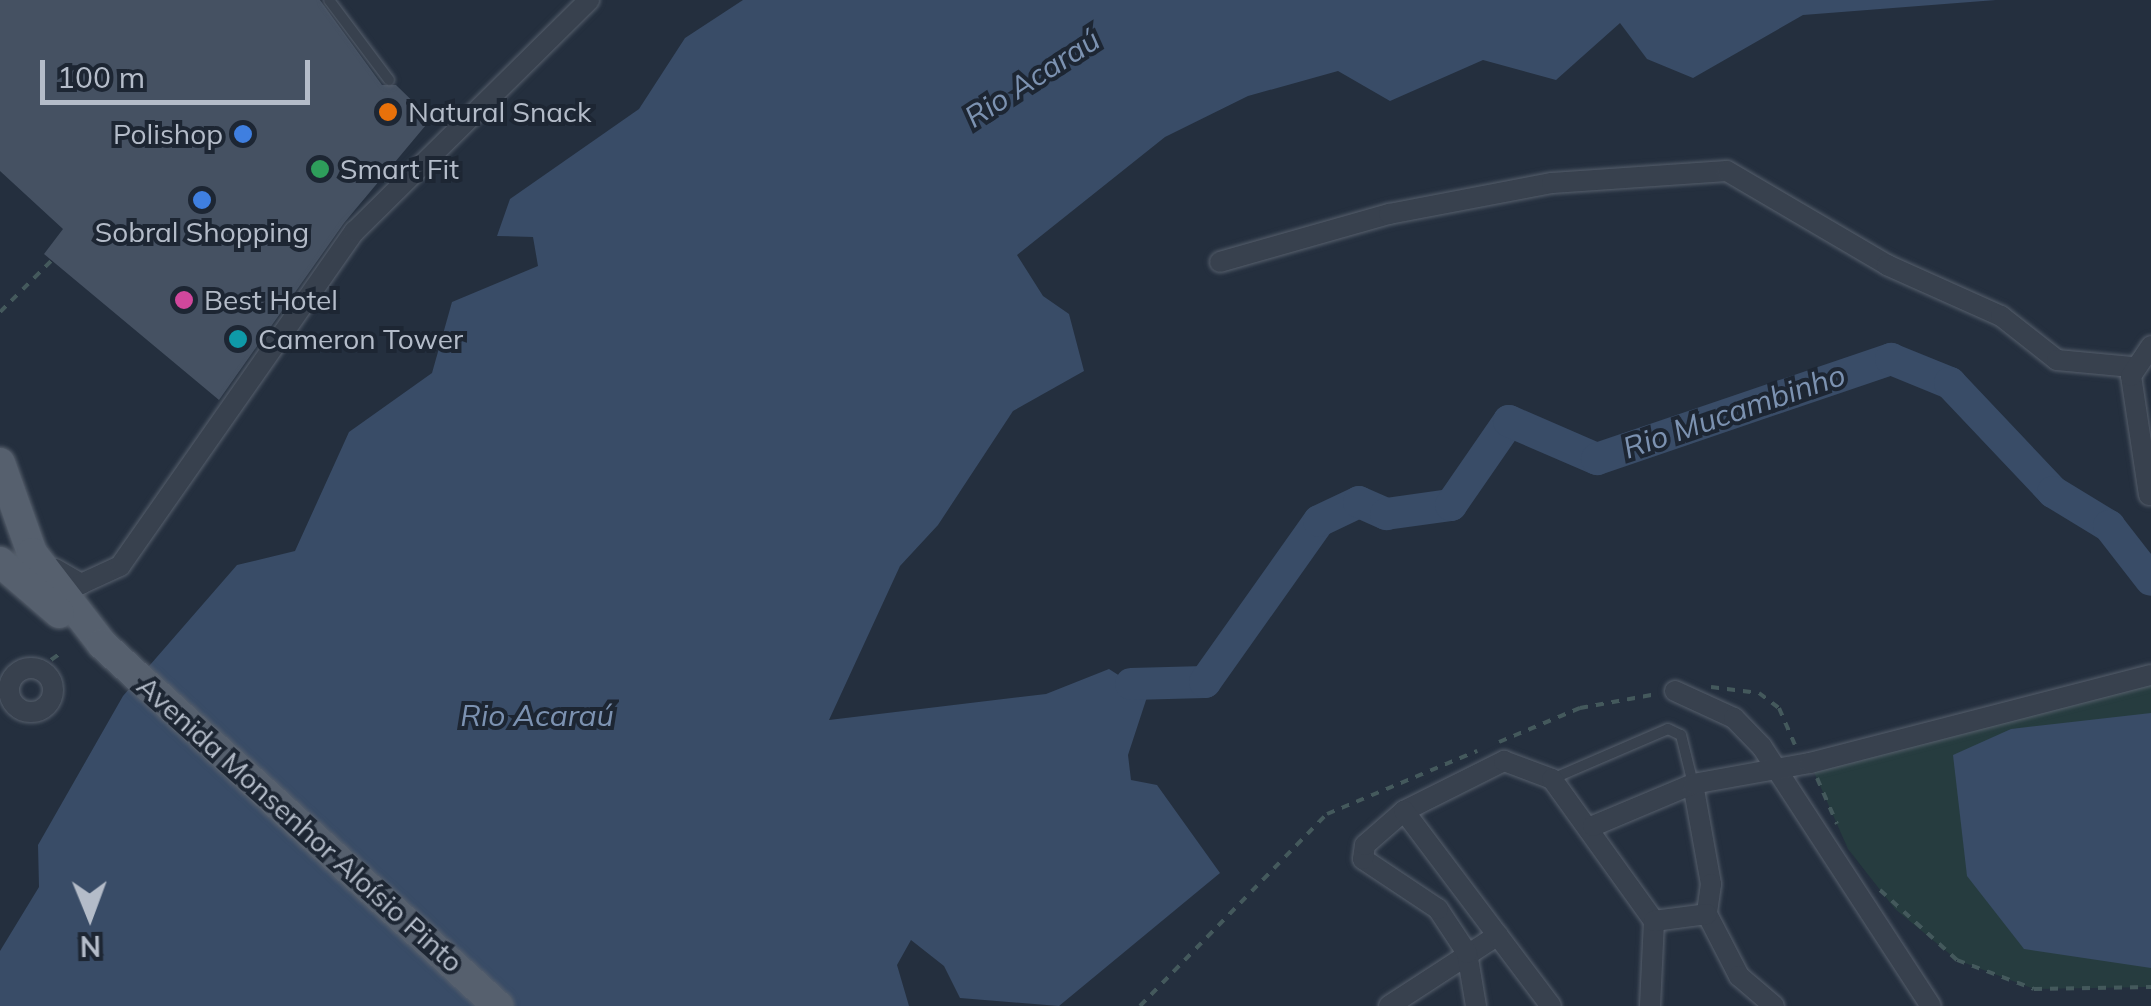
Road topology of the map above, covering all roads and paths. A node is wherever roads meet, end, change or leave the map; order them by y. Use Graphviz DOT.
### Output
graph roads {
  1 [pos="329,0"];
  2 [pos="589,0"];
  3 [pos="389,80"];
  4 [pos="51,260"];
  5 [pos="1220,262"];
  6 [pos="0,312"];
  7 [pos="2151,346"];
  8 [pos="2132,368"];
  9 [pos="0,463"];
  10 [pos="2149,495"];
  11 [pos="22,527"];
  12 [pos="0,562"];
  13 [pos="102,644"];
  14 [pos="62,652"];
  15 [pos="38,669"];
  16 [pos="2151,675"];
  17 [pos="1675,691"];
  18 [pos="5,703"];
  19 [pos="1810,763"];
  20 [pos="1776,770"];
  21 [pos="1552,779"];
  22 [pos="1693,784"];
  23 [pos="1404,810"];
  24 [pos="1593,826"];
  25 [pos="1840,832"];
  26 [pos="1871,879"];
  27 [pos="1706,914"];
  28 [pos="1654,921"];
  29 [pos="1498,934"];
  30 [pos="1466,953"];
  31 [pos="2151,987"];
  32 [pos="2118,994"];
  33 [pos="498,1006"];
  34 [pos="1389,1006"];
  35 [pos="1476,1006"];
  36 [pos="1551,1006"];
  37 [pos="1650,1006"];
  38 [pos="1774,1006"];
  39 [pos="1932,1006"];
  40 [pos="2119,1006"];
  1 -- 3 [label="lane"];
  2 -- 11 [label="street"];
  4 -- 6 [label="path"];
  5 -- 8 [label="street"];
  7 -- 8 [label="street"];
  8 -- 10 [label="street"];
  9 -- 11 [label="main road, Avenida Monsenhor Aloísio Pinto"];
  11 -- 13 [label="main road, Avenida Monsenhor Aloísio Pinto"];
  12 -- 13 [label="main road, Avenida Monsenhor Aloísio Pinto"];
  13 -- 33 [label="main road, Avenida Monsenhor Aloísio Pinto"];
  14 -- 15 [label="path"];
  15 -- 18 [label="street"];
  15 -- 18 [label="street"];
  16 -- 19 [label="street"];
  17 -- 19 [label="path"];
  17 -- 20 [label="street"];
  19 -- 20 [label="street"];
  19 -- 25 [label="path"];
  20 -- 22 [label="street"];
  20 -- 39 [label="street"];
  21 -- 22 [label="lane"];
  21 -- 23 [label="street"];
  21 -- 24 [label="street"];
  22 -- 24 [label="street"];
  22 -- 27 [label="street"];
  23 -- 29 [label="street"];
  23 -- 30 [label="street"];
  24 -- 28 [label="street"];
  26 -- 32 [label="path"];
  27 -- 28 [label="street"];
  27 -- 38 [label="street"];
  28 -- 37 [label="street"];
  29 -- 30 [label="street"];
  29 -- 36 [label="street"];
  30 -- 34 [label="street"];
  30 -- 35 [label="street"];
  31 -- 32 [label="path"];
  32 -- 40 [label="path"];
}
